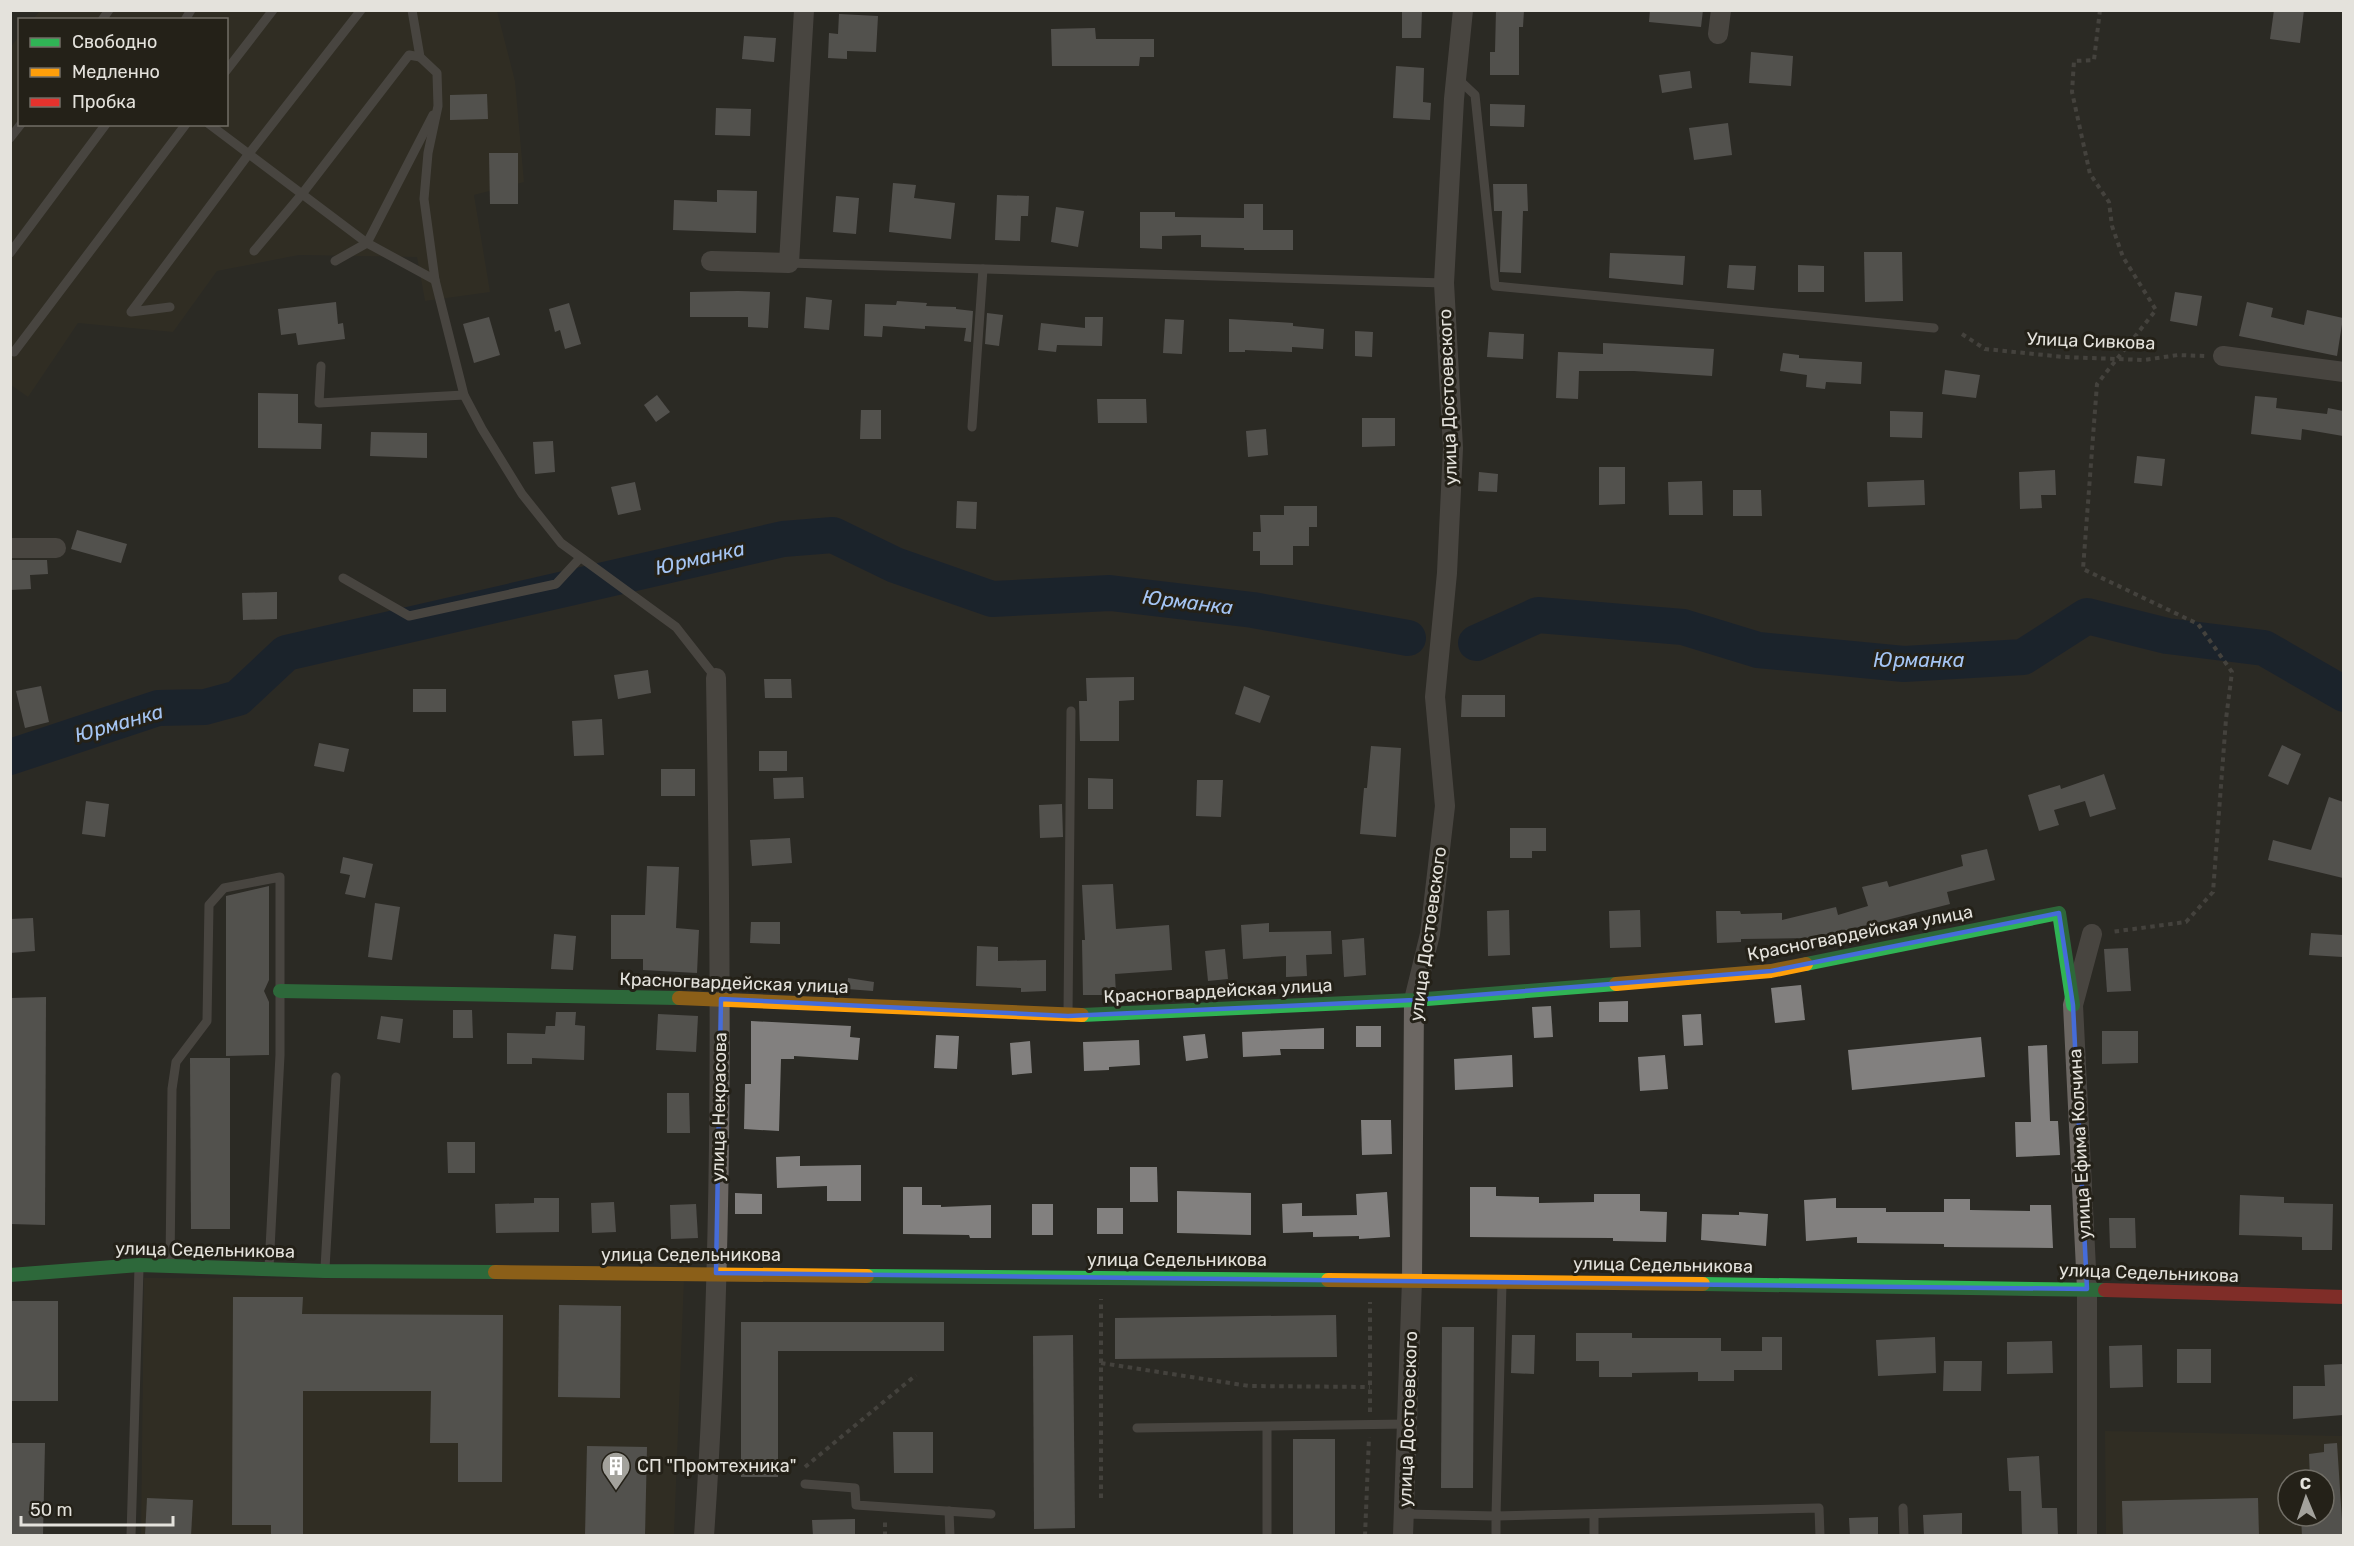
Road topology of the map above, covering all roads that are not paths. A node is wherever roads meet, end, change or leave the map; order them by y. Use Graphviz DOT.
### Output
graph roads {
  1 [pos="273,10"];
  2 [pos="361,10"];
  3 [pos="412,10"];
  4 [pos="804,10"];
  5 [pos="1463,10"];
  6 [pos="1721,10"];
  7 [pos="1718,34"];
  8 [pos="420,57"];
  9 [pos="228,68"];
  10 [pos="1456,77"];
  11 [pos="438,106"];
  12 [pos="19,126"];
  13 [pos="105,126"];
  14 [pos="184,126"];
  15 [pos="212,126"];
  16 [pos="10,138"];
  17 [pos="248,155"];
  18 [pos="302,194"];
  19 [pos="367,243"];
  20 [pos="254,251"];
  21 [pos="10,253"];
  22 [pos="335,261"];
  23 [pos="711,261"];
  24 [pos="789,263"];
  25 [pos="983,269"];
  26 [pos="435,280"];
  27 [pos="1444,283"];
  28 [pos="170,307"];
  29 [pos="1934,328"];
  30 [pos="14,352"];
  31 [pos="2223,356"];
  32 [pos="321,366"];
  33 [pos="2343,372"];
  34 [pos="465,395"];
  35 [pos="972,427"];
  36 [pos="10,548"];
  37 [pos="56,548"];
  38 [pos="580,558"];
  39 [pos="343,578"];
  40 [pos="716,678"];
  41 [pos="1071,711"];
  42 [pos="2092,934"];
  43 [pos="280,992"];
  44 [pos="721,999"];
  45 [pos="1414,1000"];
  46 [pos="2073,1005"];
  47 [pos="1068,1016"];
  48 [pos="336,1077"];
  49 [pos="139,1265"];
  50 [pos="170,1267"];
  51 [pos="269,1268"];
  52 [pos="325,1271"];
  53 [pos="716,1273"];
  54 [pos="10,1275"];
  55 [pos="1412,1280"];
  56 [pos="1502,1281"];
  57 [pos="2087,1289"];
  58 [pos="2343,1297"];
  59 [pos="1407,1424"];
  60 [pos="1137,1428"];
  61 [pos="1267,1428"];
  62 [pos="805,1484"];
  63 [pos="1903,1509"];
  64 [pos="949,1511"];
  65 [pos="991,1514"];
  66 [pos="1405,1514"];
  67 [pos="1594,1514"];
  68 [pos="1496,1516"];
  69 [pos="131,1536"];
  70 [pos="704,1536"];
  71 [pos="950,1536"];
  72 [pos="1267,1536"];
  73 [pos="1403,1536"];
  74 [pos="1496,1536"];
  75 [pos="1594,1536"];
  76 [pos="1820,1536"];
  77 [pos="1904,1536"];
  78 [pos="2087,1536"];
  1 -- 9 [label="lane"];
  2 -- 17 [label="lane"];
  3 -- 8 [label="lane"];
  4 -- 24 [label="street"];
  5 -- 10 [label="street, улица Достоевского"];
  6 -- 7 [label="street"];
  8 -- 11 [label="lane"];
  8 -- 18 [label="lane"];
  10 -- 27 [label="street, улица Достоевского"];
  10 -- 29 [label="lane"];
  11 -- 19 [label="lane"];
  11 -- 26 [label="lane"];
  12 -- 16 [label="lane"];
  13 -- 21 [label="lane"];
  14 -- 30 [label="lane"];
  15 -- 17 [label="lane"];
  17 -- 18 [label="lane"];
  17 -- 28 [label="lane"];
  18 -- 19 [label="lane"];
  18 -- 20 [label="lane"];
  19 -- 22 [label="lane"];
  19 -- 26 [label="lane"];
  23 -- 24 [label="street"];
  24 -- 25 [label="lane"];
  25 -- 27 [label="lane"];
  25 -- 35 [label="lane"];
  26 -- 34 [label="lane"];
  27 -- 45 [label="street, улица Достоевского"];
  31 -- 33 [label="street"];
  32 -- 34 [label="lane"];
  34 -- 38 [label="lane"];
  36 -- 37 [label="street"];
  38 -- 39 [label="lane"];
  38 -- 40 [label="lane"];
  40 -- 44 [label="street, улица Некрасова"];
  41 -- 47 [label="lane"];
  42 -- 46 [label="street, улица Ефима Колчина"];
  43 -- 44 [label="street, Красногвардейская улица"];
  43 -- 50 [label="lane"];
  43 -- 51 [label="lane"];
  44 -- 47 [label="street, Красногвардейская улица"];
  44 -- 53 [label="street, улица Некрасова"];
  45 -- 46 [label="street, Красногвардейская улица"];
  45 -- 47 [label="street, Красногвардейская улица"];
  45 -- 55 [label="street, улица Достоевского"];
  46 -- 57 [label="street, улица Ефима Колчина"];
  48 -- 52 [label="lane"];
  49 -- 50 [label="street, улица Седельникова"];
  49 -- 54 [label="street, улица Седельникова"];
  49 -- 69 [label="lane"];
  50 -- 51 [label="street, улица Седельникова"];
  51 -- 52 [label="street, улица Седельникова"];
  52 -- 53 [label="street, улица Седельникова"];
  53 -- 55 [label="street, улица Седельникова"];
  53 -- 70 [label="street, улица Некрасова"];
  55 -- 56 [label="street, улица Седельникова"];
  55 -- 59 [label="street, улица Достоевского"];
  56 -- 57 [label="street, улица Седельникова"];
  56 -- 68 [label="lane"];
  57 -- 58 [label="street, улица Седельникова"];
  57 -- 78 [label="street, улица Ефима Колчина"];
  59 -- 61 [label="lane"];
  59 -- 66 [label="street, улица Достоевского"];
  60 -- 61 [label="lane"];
  61 -- 72 [label="lane"];
  62 -- 64 [label="lane"];
  63 -- 77 [label="lane"];
  64 -- 65 [label="lane"];
  64 -- 71 [label="lane"];
  66 -- 68 [label="lane"];
  66 -- 73 [label="street, улица Достоевского"];
  67 -- 68 [label="lane"];
  67 -- 75 [label="lane"];
  67 -- 76 [label="lane"];
  68 -- 74 [label="lane"];
}
